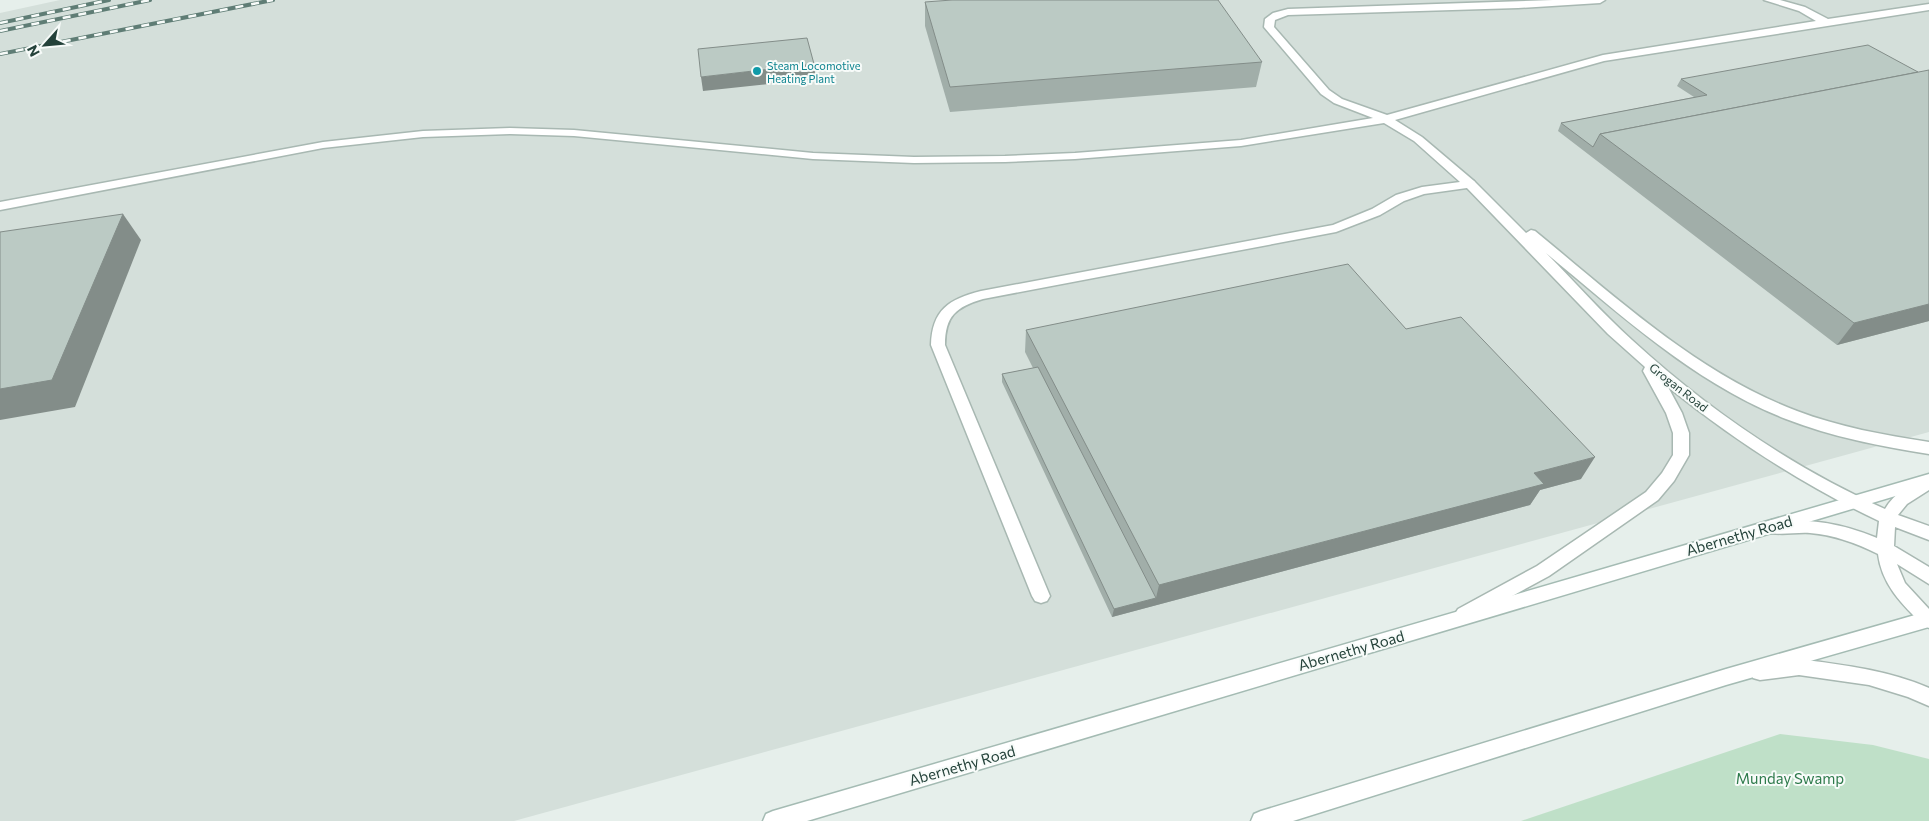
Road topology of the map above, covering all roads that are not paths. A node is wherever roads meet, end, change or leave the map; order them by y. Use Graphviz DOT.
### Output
graph roads {
  1 [pos="1600,0"];
  2 [pos="1770,0"];
  3 [pos="1929,7"];
  4 [pos="1826,23"];
  5 [pos="1386,119"];
  6 [pos="1470,184"];
  7 [pos="0,206"];
  8 [pos="1633,350"];
  9 [pos="1929,448"];
  10 [pos="1929,481"];
  11 [pos="1853,502"];
  12 [pos="1889,518"];
  13 [pos="1766,527"];
  14 [pos="1929,533"];
  15 [pos="1886,550"];
  16 [pos="1929,577"];
  17 [pos="1041,596"];
  18 [pos="1456,619"];
  19 [pos="1929,620"];
  20 [pos="1726,677"];
  21 [pos="1929,697"];
  22 [pos="773,821"];
  23 [pos="1261,821"];
  1 -- 5 [label="street"];
  2 -- 4 [label="street"];
  3 -- 4 [label="street"];
  4 -- 5 [label="street"];
  5 -- 6 [label="street"];
  5 -- 7 [label="street"];
  6 -- 8 [label="street, Grogan Road"];
  6 -- 9 [label="street"];
  6 -- 17 [label="street"];
  8 -- 11 [label="street, Grogan Road"];
  8 -- 18 [label="street"];
  10 -- 11 [label="street, Abernethy Road"];
  10 -- 12 [label="street"];
  11 -- 12 [label="street, Grogan Road"];
  11 -- 13 [label="street, Abernethy Road"];
  12 -- 14 [label="street, Grogan Road"];
  12 -- 15 [label="street"];
  13 -- 15 [label="street"];
  13 -- 18 [label="street, Abernethy Road"];
  15 -- 16 [label="street"];
  15 -- 19 [label="street"];
  18 -- 22 [label="street, Abernethy Road"];
  19 -- 20 [label="street"];
  20 -- 21 [label="street"];
  20 -- 23 [label="street"];
}
